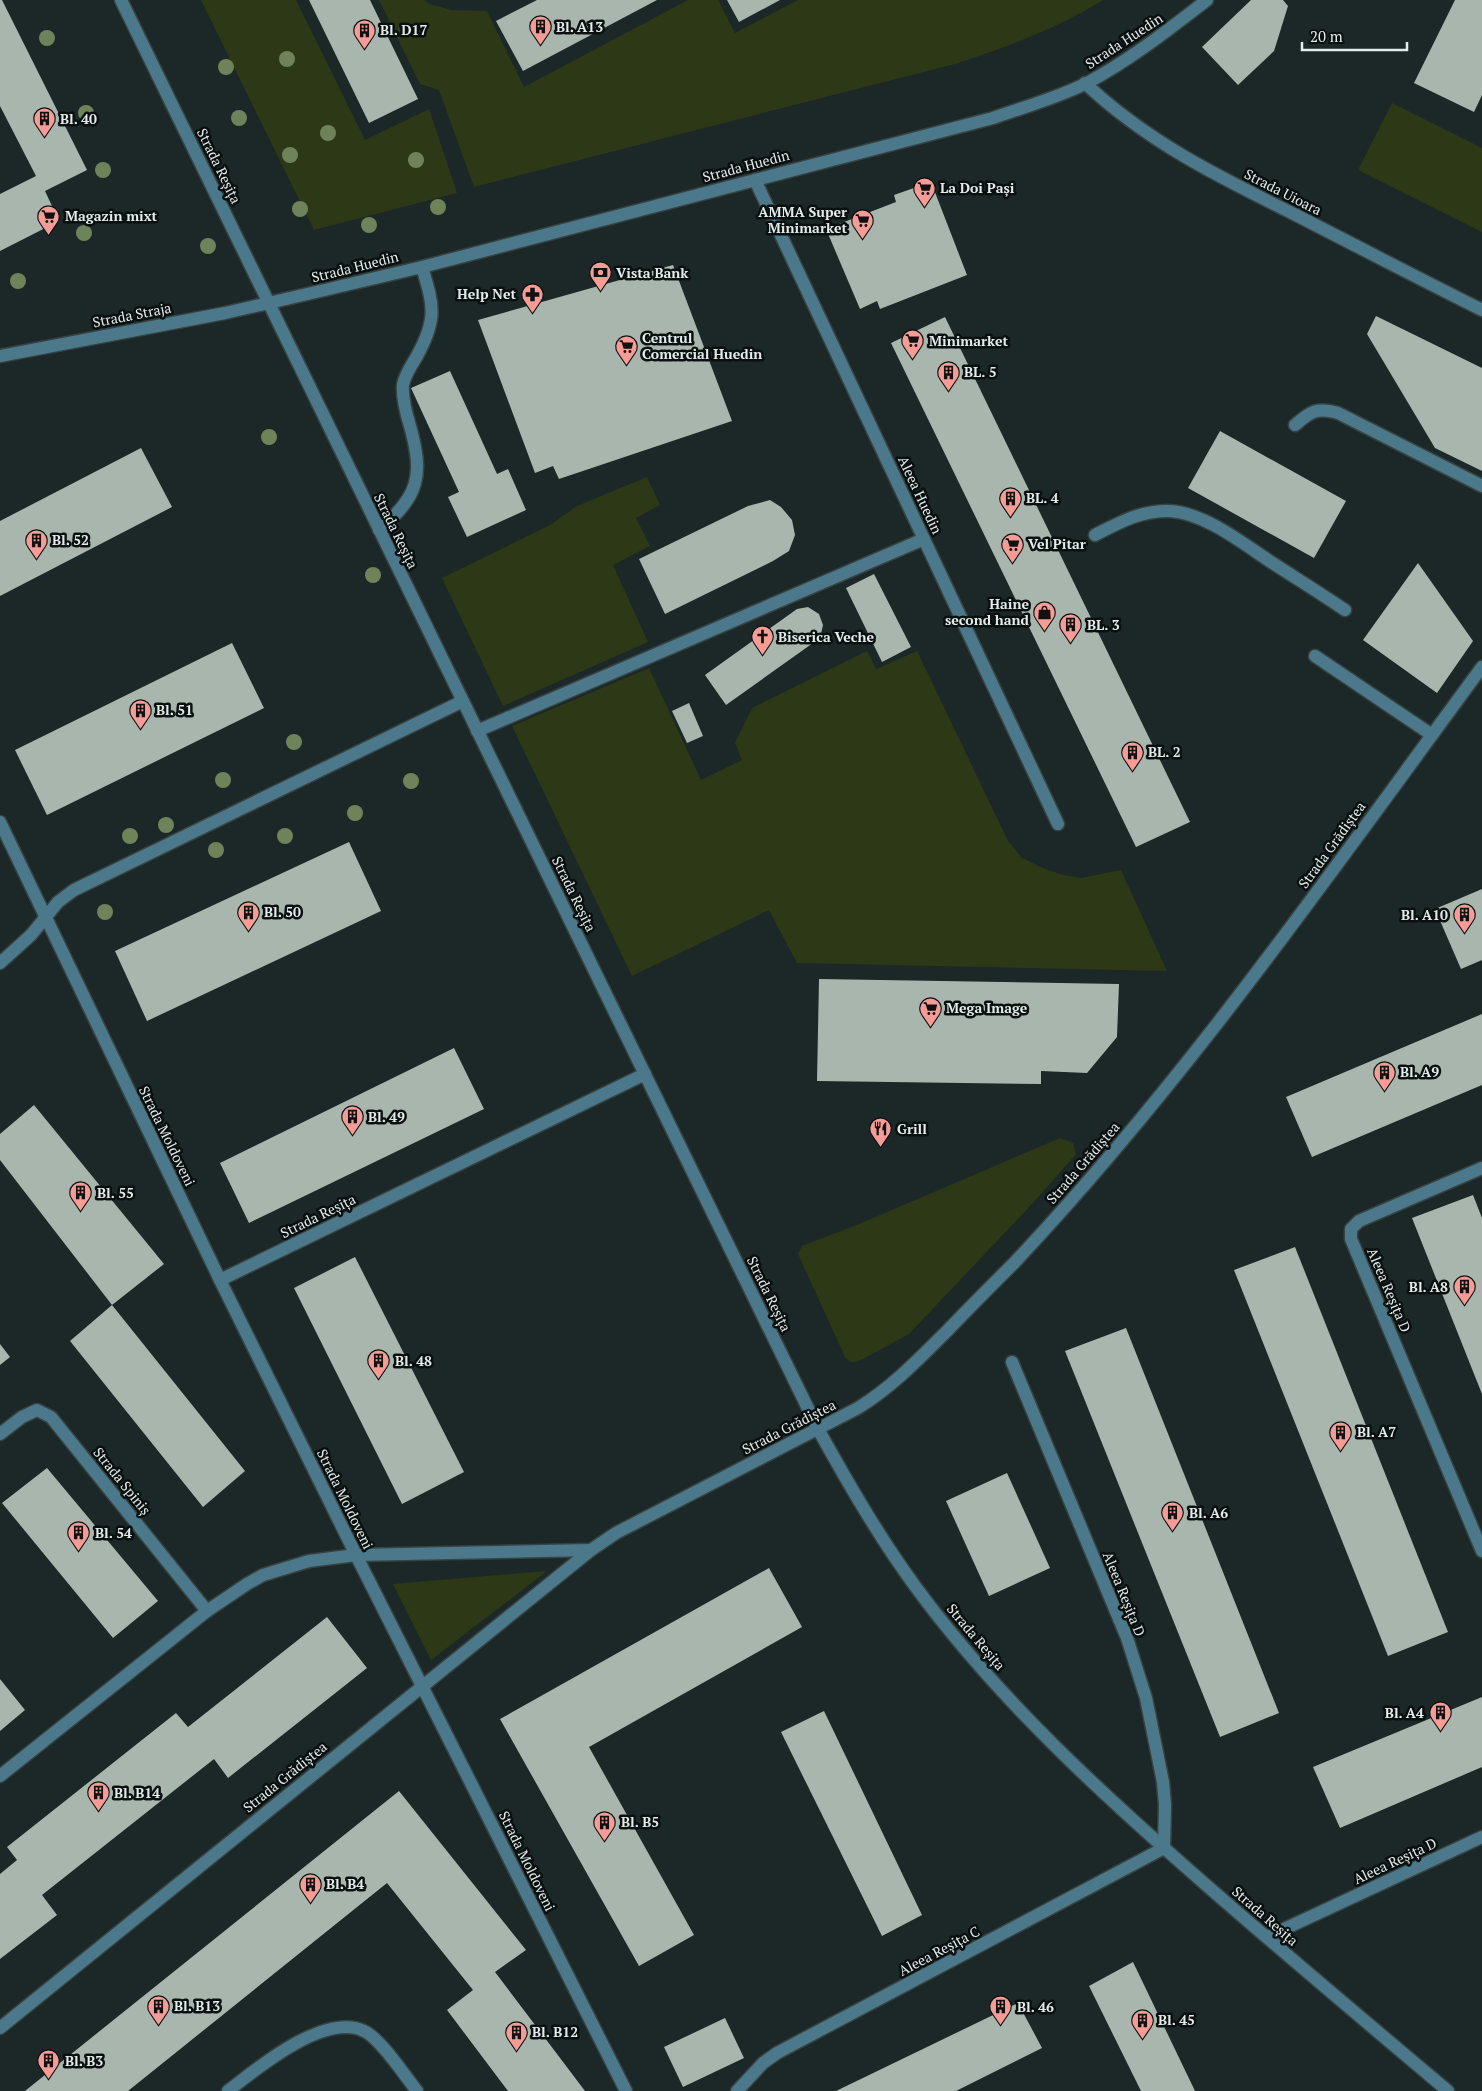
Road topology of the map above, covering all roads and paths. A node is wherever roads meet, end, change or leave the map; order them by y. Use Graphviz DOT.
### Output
graph roads {
  1 [pos="121,0"];
  2 [pos="1207,0"];
  3 [pos="1085,84"];
  4 [pos="755,180"];
  5 [pos="422,266"];
  6 [pos="269,303"];
  7 [pos="1481,308"];
  8 [pos="0,356"];
  9 [pos="1295,425"];
  10 [pos="1482,486"];
  11 [pos="379,530"];
  12 [pos="1095,535"];
  13 [pos="924,539"];
  14 [pos="1345,610"];
  15 [pos="1315,656"];
  16 [pos="1482,667"];
  17 [pos="462,701"];
  18 [pos="478,731"];
  19 [pos="1432,735"];
  20 [pos="0,822"];
  21 [pos="1058,824"];
  22 [pos="45,917"];
  23 [pos="0,963"];
  24 [pos="645,1074"];
  25 [pos="1482,1168"];
  26 [pos="220,1280"];
  27 [pos="1012,1362"];
  28 [pos="818,1429"];
  29 [pos="0,1434"];
  30 [pos="591,1550"];
  31 [pos="1482,1551"];
  32 [pos="356,1555"];
  33 [pos="207,1611"];
  34 [pos="423,1685"];
  35 [pos="0,1776"];
  36 [pos="1482,1837"];
  37 [pos="1164,1848"];
  38 [pos="1266,1937"];
  39 [pos="0,2028"];
  40 [pos="228,2091"];
  41 [pos="417,2091"];
  42 [pos="626,2091"];
  43 [pos="737,2091"];
  44 [pos="1448,2091"];
  1 -- 6 [label="street, Strada Reșița"];
  2 -- 3 [label="street, Strada Huedin"];
  3 -- 4 [label="street, Strada Huedin"];
  3 -- 7 [label="street, Strada Uioara"];
  4 -- 5 [label="street, Strada Huedin"];
  4 -- 13 [label="street, Aleea Huedin"];
  5 -- 6 [label="street, Strada Huedin"];
  5 -- 11 [label="street"];
  6 -- 8 [label="street, Strada Straja"];
  6 -- 11 [label="street, Strada Reșița"];
  9 -- 10 [label="street"];
  11 -- 17 [label="street, Strada Reșița"];
  12 -- 14 [label="street"];
  13 -- 18 [label="street"];
  13 -- 21 [label="street, Aleea Huedin"];
  15 -- 19 [label="street"];
  16 -- 19 [label="street, Strada Grădiștea"];
  17 -- 18 [label="street, Strada Reșița"];
  17 -- 22 [label="street"];
  18 -- 24 [label="street, Strada Reșița"];
  19 -- 28 [label="street, Strada Grădiștea"];
  20 -- 22 [label="street, Strada Moldoveni"];
  22 -- 23 [label="street"];
  22 -- 26 [label="street, Strada Moldoveni"];
  24 -- 26 [label="street, Strada Reșița"];
  24 -- 28 [label="street, Strada Reșița"];
  25 -- 31 [label="street, Aleea Reșița D"];
  26 -- 32 [label="street, Strada Moldoveni"];
  27 -- 37 [label="street, Aleea Reșița D"];
  28 -- 30 [label="street, Strada Grădiștea"];
  28 -- 37 [label="street, Strada Reșița"];
  29 -- 33 [label="street, Strada Spiniș"];
  30 -- 32 [label="street"];
  30 -- 34 [label="street, Strada Grădiștea"];
  32 -- 33 [label="street"];
  32 -- 34 [label="street, Strada Moldoveni"];
  33 -- 35 [label="street"];
  34 -- 39 [label="street, Strada Grădiștea"];
  34 -- 42 [label="street, Strada Moldoveni"];
  36 -- 38 [label="street, Aleea Reșița D"];
  37 -- 38 [label="street, Strada Reșița"];
  37 -- 43 [label="street, Aleea Reșița C"];
  38 -- 44 [label="street, Strada Reșița"];
  40 -- 41 [label="street"];
}
